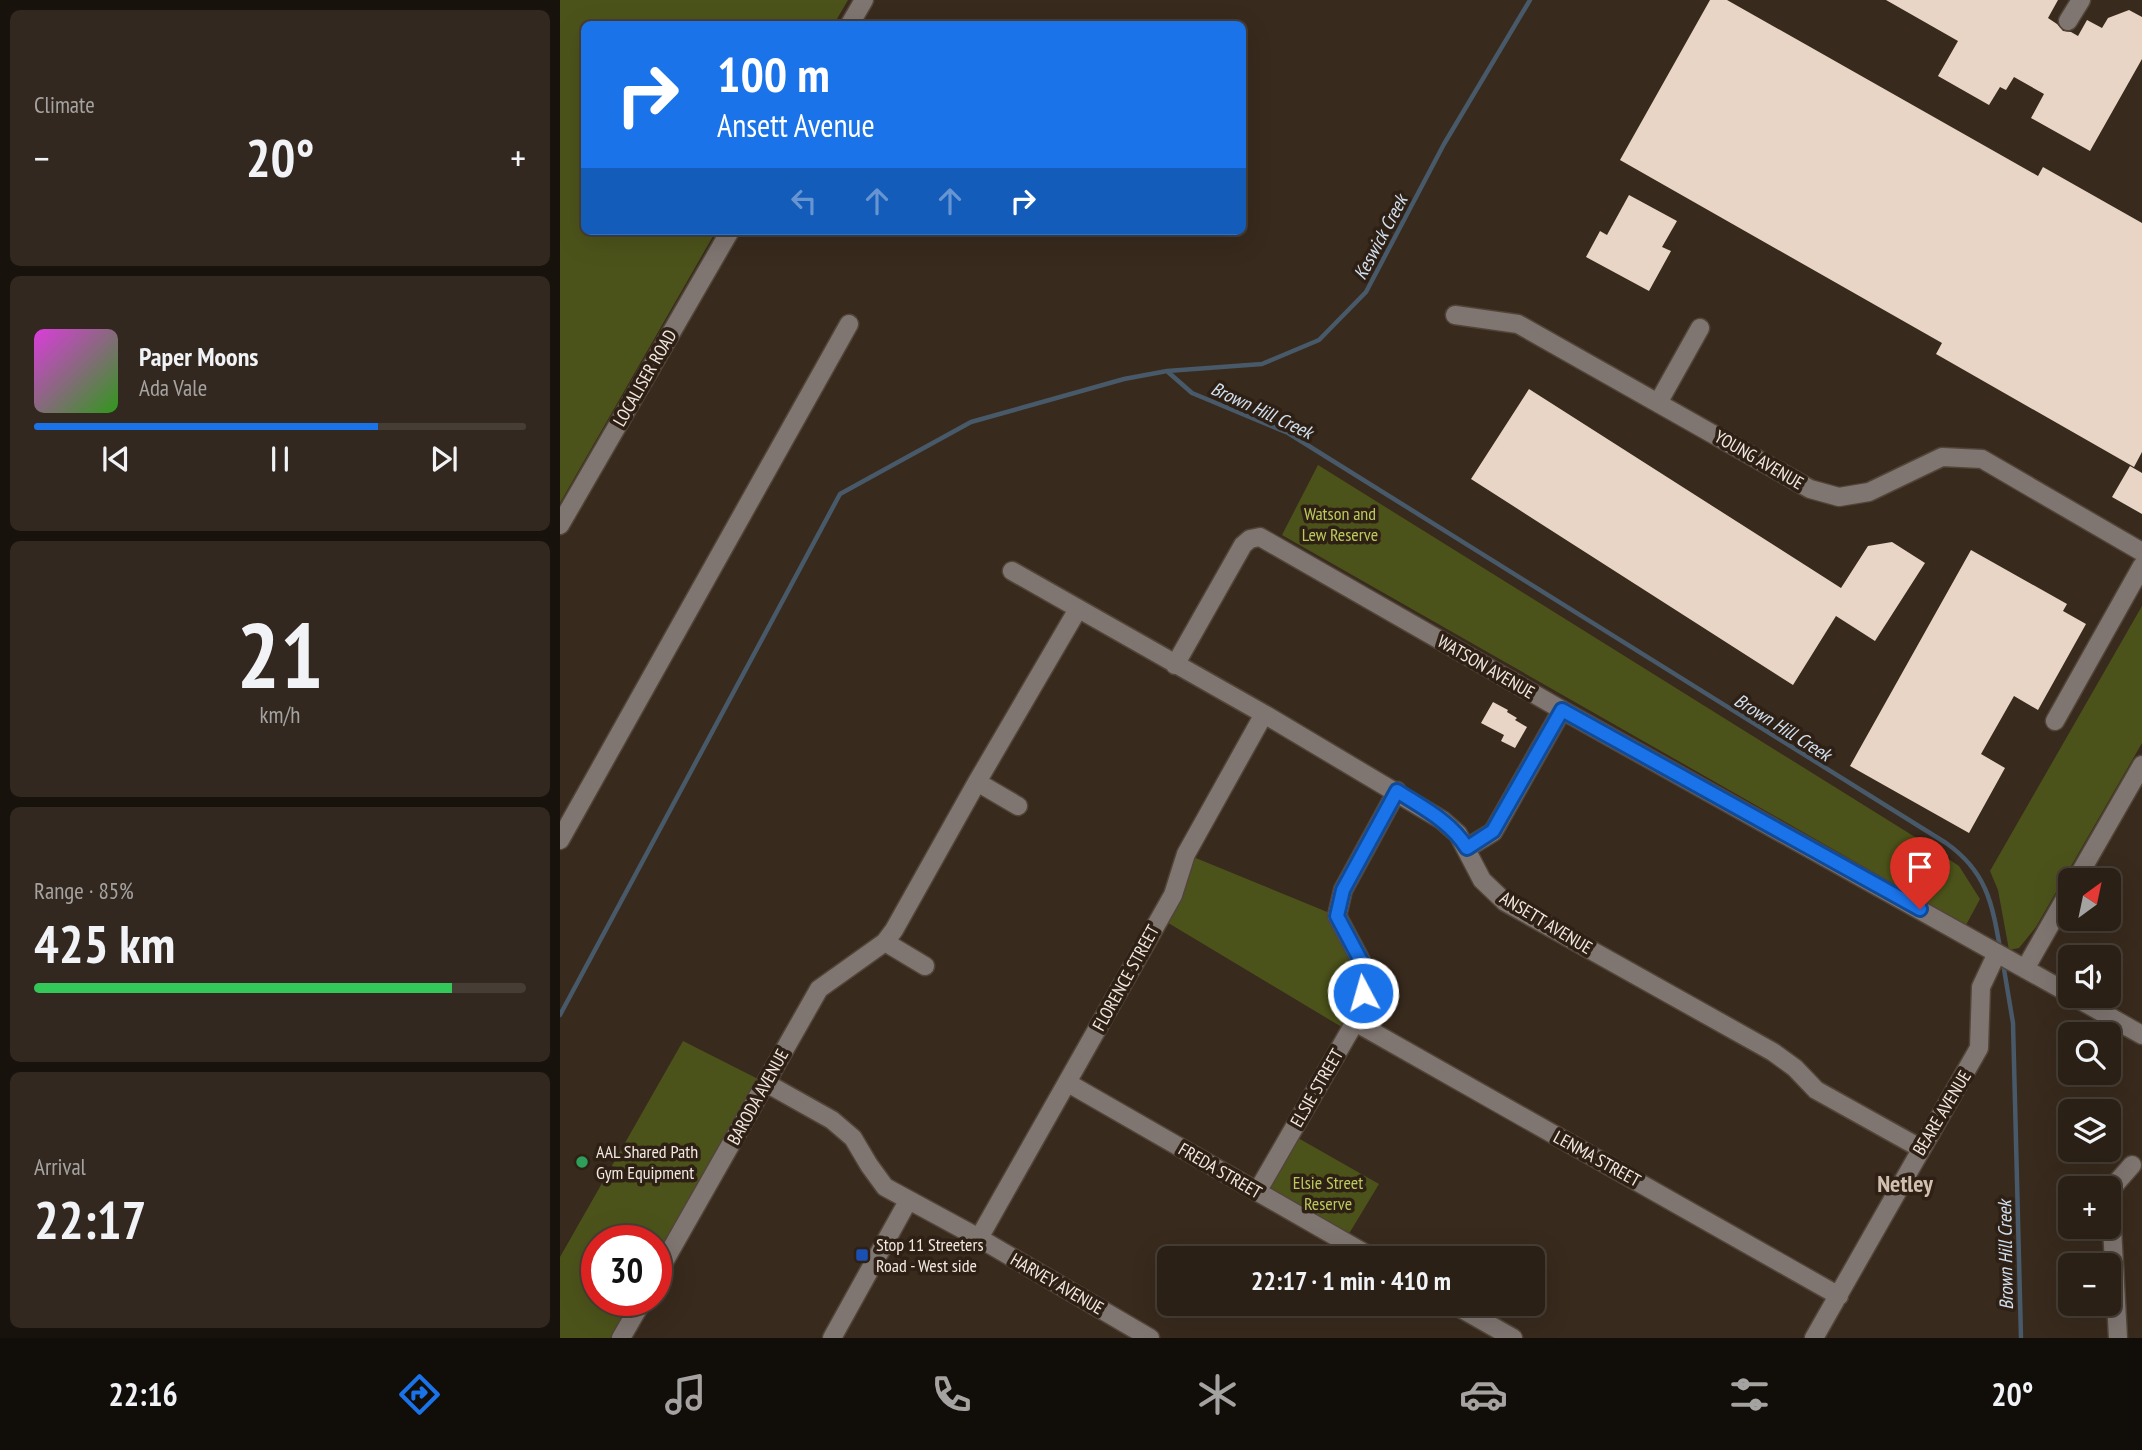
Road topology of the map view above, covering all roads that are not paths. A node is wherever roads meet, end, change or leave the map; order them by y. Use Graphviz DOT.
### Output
graph roads {
  1 [pos="864,0"];
  2 [pos="2081,0"];
  3 [pos="852,21"];
  4 [pos="2068,21"];
  5 [pos="728,235"];
  6 [pos="1455,315"];
  7 [pos="849,324"];
  8 [pos="1700,328"];
  9 [pos="1658,403"];
  10 [pos="560,524"];
  11 [pos="2142,552"];
  12 [pos="2142,566"];
  13 [pos="1012,570"];
  14 [pos="1078,609"];
  15 [pos="1175,665"];
  16 [pos="1562,710"];
  17 [pos="1264,714"];
  18 [pos="2055,721"];
  19 [pos="2142,765"];
  20 [pos="976,782"];
  21 [pos="1397,791"];
  22 [pos="1017,806"];
  23 [pos="560,840"];
  24 [pos="1467,848"];
  25 [pos="2083,868"];
  26 [pos="2058,908"];
  27 [pos="885,942"];
  28 [pos="1997,953"];
  29 [pos="925,966"];
  30 [pos="2020,966"];
  31 [pos="2058,988"];
  32 [pos="2094,1008"];
  33 [pos="1355,1022"];
  34 [pos="2142,1035"];
  35 [pos="766,1083"];
  36 [pos="1068,1083"];
  37 [pos="1920,1148"];
  38 [pos="2132,1165"];
  39 [pos="1257,1192"];
  40 [pos="908,1201"];
  41 [pos="979,1238"];
  42 [pos="1352,1246"];
  43 [pos="672,1248"];
  44 [pos="1839,1296"];
  45 [pos="634,1316"];
  46 [pos="1474,1316"];
  47 [pos="621,1338"];
  48 [pos="832,1338"];
  49 [pos="1150,1338"];
  50 [pos="1513,1338"];
  51 [pos="1815,1338"];
  52 [pos="2118,1338"];
  1 -- 3 [label="street"];
  2 -- 4 [label="street"];
  5 -- 10 [label="street, LOCALISER ROAD"];
  6 -- 9 [label="street, YOUNG AVENUE"];
  7 -- 23 [label="street"];
  8 -- 9 [label="street"];
  9 -- 11 [label="street, YOUNG AVENUE"];
  12 -- 18 [label="street"];
  13 -- 14 [label="street, ANSETT AVENUE"];
  14 -- 15 [label="street, ANSETT AVENUE"];
  14 -- 20 [label="street, BARODA AVENUE"];
  15 -- 16 [label="street, WATSON AVENUE"];
  15 -- 17 [label="street, ANSETT AVENUE"];
  16 -- 24 [label="street"];
  16 -- 28 [label="street, WATSON AVENUE"];
  17 -- 21 [label="street, ANSETT AVENUE"];
  17 -- 36 [label="street, FLORENCE STREET"];
  19 -- 25 [label="street"];
  20 -- 22 [label="street"];
  20 -- 27 [label="street, BARODA AVENUE"];
  21 -- 24 [label="street, ANSETT AVENUE"];
  21 -- 33 [label="street, ELSIE STREET"];
  24 -- 37 [label="street, ANSETT AVENUE"];
  26 -- 30 [label="street"];
  27 -- 29 [label="street"];
  27 -- 35 [label="street, BARODA AVENUE"];
  28 -- 30 [label="street, WATSON AVENUE"];
  28 -- 37 [label="street, BEARE AVENUE"];
  30 -- 31 [label="street, WATSON AVENUE"];
  32 -- 34 [label="street, WATSON AVENUE"];
  33 -- 39 [label="street, ELSIE STREET"];
  33 -- 44 [label="street, LENMA STREET"];
  35 -- 40 [label="street, HARVEY AVENUE"];
  35 -- 43 [label="street, BARODA AVENUE"];
  36 -- 39 [label="street, FREDA STREET"];
  36 -- 41 [label="street, FLORENCE STREET"];
  37 -- 44 [label="street, BEARE AVENUE"];
  38 -- 52 [label="street"];
  39 -- 42 [label="street, FREDA STREET"];
  40 -- 41 [label="street, HARVEY AVENUE"];
  40 -- 48 [label="street"];
  41 -- 49 [label="street, HARVEY AVENUE"];
  44 -- 51 [label="street, BEARE AVENUE"];
  45 -- 47 [label="street"];
  46 -- 50 [label="street"];
}
